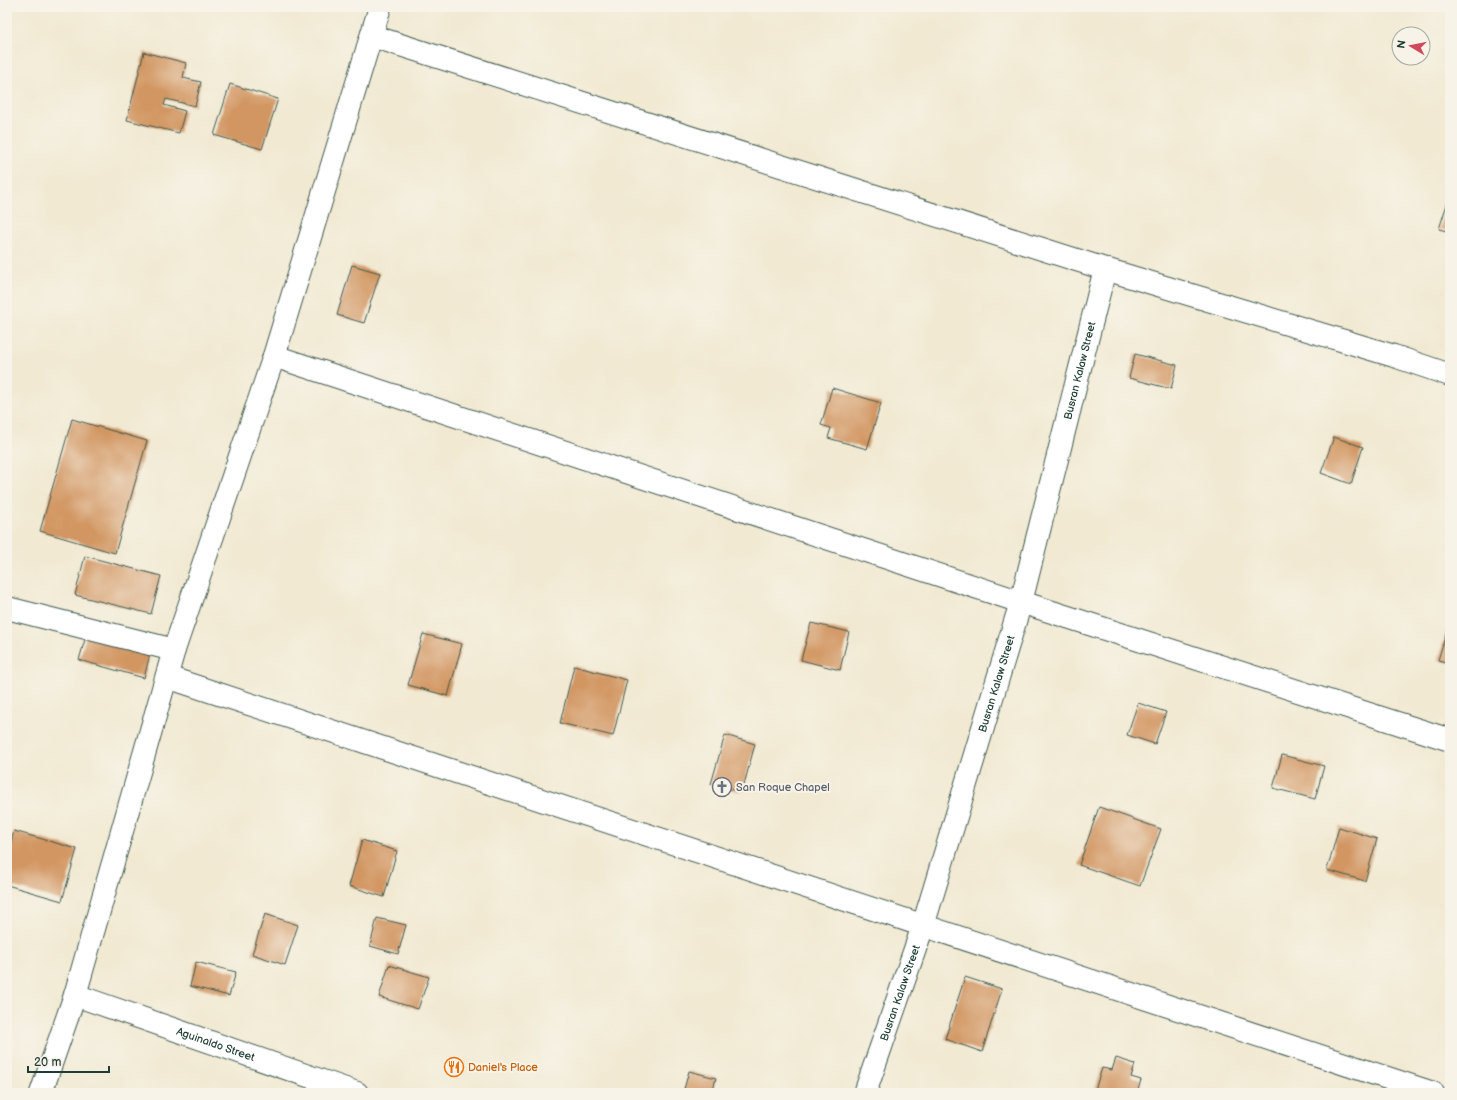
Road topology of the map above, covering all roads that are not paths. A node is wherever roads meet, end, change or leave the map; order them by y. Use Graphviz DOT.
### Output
graph roads {
  1 [pos="380,7"];
  2 [pos="372,36"];
  3 [pos="1105,269"];
  4 [pos="274,356"];
  5 [pos="1450,375"];
  6 [pos="1021,602"];
  7 [pos="7,608"];
  8 [pos="174,650"];
  9 [pos="168,678"];
  10 [pos="1450,740"];
  11 [pos="923,926"];
  12 [pos="75,995"];
  13 [pos="41,1093"];
  14 [pos="357,1093"];
  15 [pos="865,1093"];
  16 [pos="1433,1093"];
  1 -- 2 [label="street"];
  2 -- 3 [label="street"];
  2 -- 4 [label="street"];
  3 -- 5 [label="street"];
  3 -- 6 [label="street, Busran Kalaw Street"];
  4 -- 6 [label="street"];
  4 -- 8 [label="street"];
  6 -- 10 [label="street"];
  6 -- 11 [label="street, Busran Kalaw Street"];
  7 -- 8 [label="street"];
  8 -- 9 [label="street"];
  9 -- 11 [label="street"];
  9 -- 12 [label="street"];
  11 -- 15 [label="street, Busran Kalaw Street"];
  11 -- 16 [label="street"];
  12 -- 13 [label="street"];
  12 -- 14 [label="street, Aguinaldo Street"];
}
